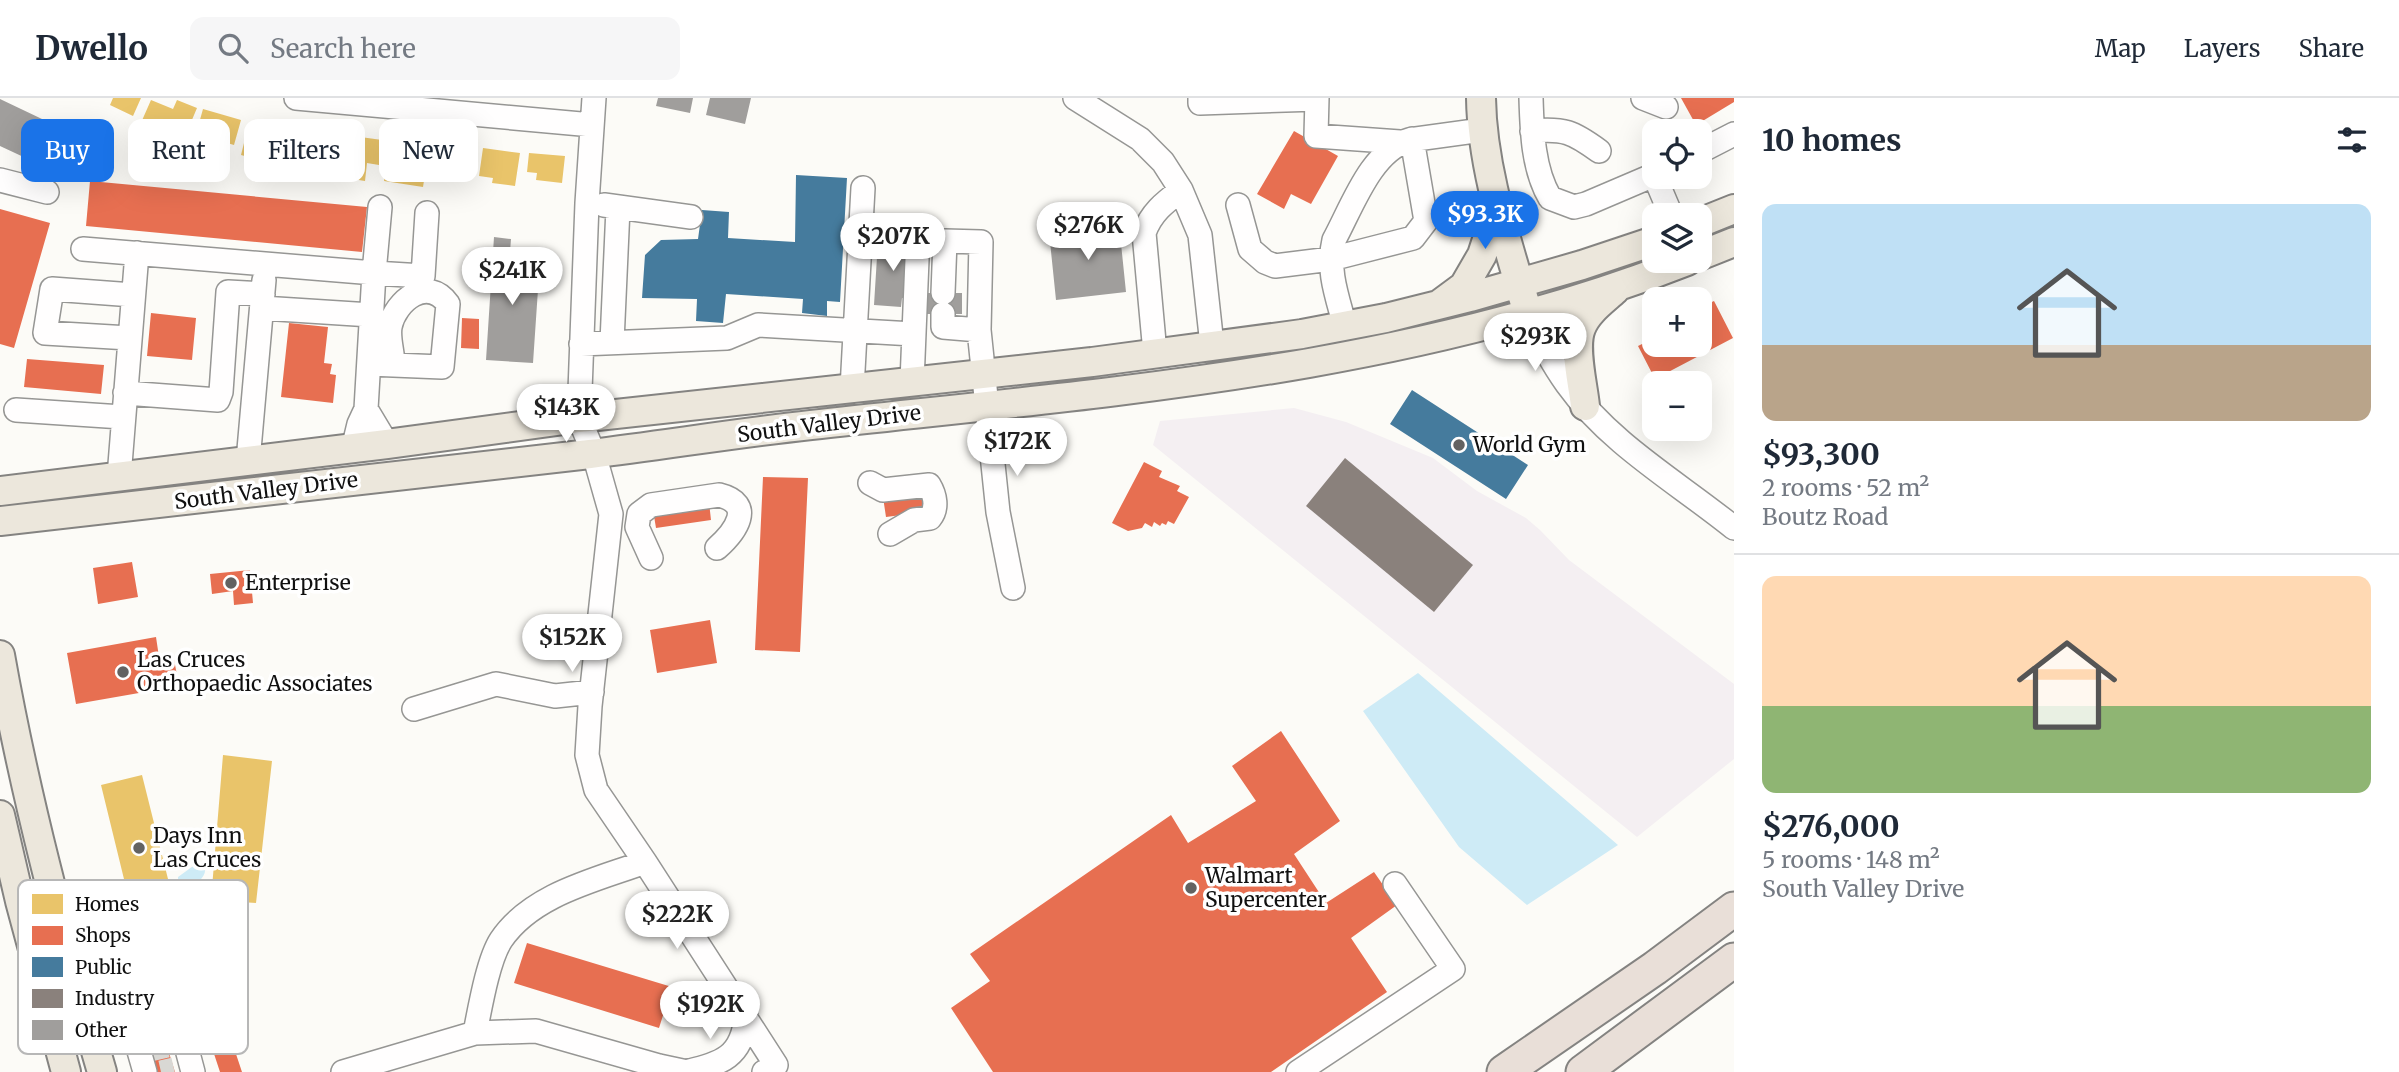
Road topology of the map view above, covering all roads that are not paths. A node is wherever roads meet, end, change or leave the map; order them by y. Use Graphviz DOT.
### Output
graph roads {
  1 [pos="296,98"];
  2 [pos="594,98"];
  3 [pos="1075,98"];
  4 [pos="1200,98"];
  5 [pos="1480,98"];
  6 [pos="1531,98"];
  7 [pos="1643,98"];
  8 [pos="1317,99"];
  9 [pos="494,106"];
  10 [pos="1666,107"];
  11 [pos="592,125"];
  12 [pos="1482,130"];
  13 [pos="1532,131"];
  14 [pos="1734,134"];
  15 [pos="1406,141"];
  16 [pos="1712,145"];
  17 [pos="1599,151"];
  18 [pos="0,180"];
  19 [pos="1642,181"];
  20 [pos="863,188"];
  21 [pos="1181,190"];
  22 [pos="47,192"];
  23 [pos="587,203"];
  24 [pos="1238,205"];
  25 [pos="1498,206"];
  26 [pos="380,207"];
  27 [pos="618,208"];
  28 [pos="1734,209"];
  29 [pos="428,213"];
  30 [pos="691,216"];
  31 [pos="1712,218"];
  32 [pos="918,235"];
  33 [pos="1734,242"];
  34 [pos="1642,245"];
  35 [pos="83,249"];
  36 [pos="1712,251"];
  37 [pos="137,253"];
  38 [pos="1331,259"];
  39 [pos="266,264"];
  40 [pos="374,272"];
  41 [pos="1654,273"];
  42 [pos="1519,284"];
  43 [pos="1621,285"];
  44 [pos="133,295"];
  45 [pos="262,301"];
  46 [pos="1437,306"];
  47 [pos="1527,313"];
  48 [pos="371,315"];
  49 [pos="1345,327"];
  50 [pos="855,329"];
  51 [pos="979,330"];
  52 [pos="913,334"];
  53 [pos="129,338"];
  54 [pos="612,342"];
  55 [pos="581,344"];
  56 [pos="1212,345"];
  57 [pos="1155,353"];
  58 [pos="393,356"];
  59 [pos="369,364"];
  60 [pos="984,373"];
  61 [pos="222,379"];
  62 [pos="255,380"];
  63 [pos="912,382"];
  64 [pos="852,389"];
  65 [pos="125,393"];
  66 [pos="987,405"];
  67 [pos="1585,406"];
  68 [pos="366,409"];
  69 [pos="16,410"];
  70 [pos="122,417"];
  71 [pos="579,418"];
  72 [pos="387,444"];
  73 [pos="353,449"];
  74 [pos="594,454"];
  75 [pos="248,461"];
  76 [pos="119,477"];
  77 [pos="870,483"];
  78 [pos="0,491"];
  79 [pos="0,522"];
  80 [pos="1734,528"];
  81 [pos="890,534"];
  82 [pos="717,548"];
  83 [pos="650,558"];
  84 [pos="1013,588"];
  85 [pos="0,655"];
  86 [pos="592,692"];
  87 [pos="414,709"];
  88 [pos="1,828"];
  89 [pos="645,862"];
  90 [pos="49,880"];
  91 [pos="1395,884"];
  92 [pos="18,893"];
  93 [pos="1734,909"];
  94 [pos="1734,960"];
  95 [pos="746,1017"];
  96 [pos="475,1033"];
  97 [pos="61,1054"];
  98 [pos="97,1054"];
  99 [pos="171,1054"];
  100 [pos="186,1068"];
  101 [pos="370,1068"];
  102 [pos="770,1069"];
  103 [pos="66,1072"];
  104 [pos="102,1072"];
  105 [pos="344,1072"];
  106 [pos="686,1072"];
  107 [pos="1298,1072"];
  108 [pos="1504,1072"];
  109 [pos="1583,1072"];
  1 -- 9 [label="street"];
  2 -- 11 [label="street"];
  3 -- 21 [label="street"];
  4 -- 8 [label="street"];
  5 -- 12 [label="main road"];
  6 -- 13 [label="street"];
  7 -- 10 [label="street"];
  8 -- 15 [label="street"];
  9 -- 11 [label="street"];
  11 -- 23 [label="street"];
  12 -- 15 [label="street"];
  12 -- 25 [label="main road"];
  13 -- 17 [label="street"];
  13 -- 19 [label="street"];
  14 -- 16 [label="street"];
  15 -- 38 [label="street"];
  15 -- 38 [label="street"];
  18 -- 22 [label="street"];
  20 -- 50 [label="street"];
  21 -- 56 [label="street"];
  21 -- 57 [label="street"];
  23 -- 27 [label="street"];
  23 -- 55 [label="street"];
  24 -- 38 [label="street"];
  25 -- 42 [label="main road"];
  25 -- 46 [label="main road"];
  26 -- 40 [label="street"];
  27 -- 30 [label="street"];
  27 -- 54 [label="street"];
  28 -- 31 [label="main road"];
  29 -- 40 [label="street"];
  32 -- 52 [label="street"];
  33 -- 36 [label="main road"];
  34 -- 42 [label="main road, South Valley Drive"];
  35 -- 37 [label="street"];
  37 -- 39 [label="street"];
  37 -- 44 [label="street"];
  38 -- 49 [label="street"];
  39 -- 40 [label="street"];
  39 -- 45 [label="street"];
  40 -- 48 [label="street"];
  41 -- 43 [label="main road, South Valley Drive"];
  42 -- 46 [label="main road, South Valley Drive"];
  42 -- 47 [label="main road"];
  43 -- 47 [label="main road, South Valley Drive"];
  43 -- 67 [label="main road"];
  44 -- 53 [label="street"];
  44 -- 53 [label="street"];
  45 -- 48 [label="street"];
  45 -- 61 [label="street"];
  45 -- 62 [label="street"];
  46 -- 49 [label="main road, South Valley Drive"];
  47 -- 66 [label="main road, South Valley Drive"];
  47 -- 67 [label="street"];
  48 -- 59 [label="street"];
  49 -- 56 [label="main road, South Valley Drive"];
  50 -- 52 [label="street"];
  50 -- 54 [label="street"];
  50 -- 64 [label="street"];
  51 -- 51 [label="street"];
  51 -- 60 [label="street"];
  52 -- 63 [label="street"];
  53 -- 65 [label="street"];
  54 -- 55 [label="street"];
  55 -- 71 [label="street"];
  56 -- 57 [label="main road, South Valley Drive"];
  57 -- 60 [label="main road, South Valley Drive"];
  58 -- 58 [label="street"];
  58 -- 59 [label="street"];
  59 -- 68 [label="street"];
  60 -- 63 [label="main road, South Valley Drive"];
  60 -- 66 [label="street"];
  61 -- 62 [label="street"];
  61 -- 65 [label="street"];
  62 -- 75 [label="street"];
  63 -- 64 [label="main road, South Valley Drive"];
  64 -- 71 [label="main road, South Valley Drive"];
  65 -- 70 [label="street"];
  66 -- 74 [label="main road, South Valley Drive"];
  66 -- 84 [label="street"];
  67 -- 80 [label="street"];
  68 -- 72 [label="street"];
  68 -- 73 [label="street"];
  69 -- 70 [label="street"];
  70 -- 76 [label="street"];
  71 -- 72 [label="main road, South Valley Drive"];
  71 -- 74 [label="street"];
  72 -- 73 [label="main road, South Valley Drive"];
  73 -- 75 [label="main road, South Valley Drive"];
  74 -- 79 [label="main road, South Valley Drive"];
  74 -- 86 [label="street"];
  75 -- 76 [label="main road, South Valley Drive"];
  76 -- 78 [label="main road, South Valley Drive"];
  77 -- 81 [label="street"];
  82 -- 83 [label="street"];
  85 -- 90 [label="main road"];
  86 -- 87 [label="street"];
  86 -- 89 [label="street"];
  88 -- 92 [label="main road"];
  89 -- 95 [label="street"];
  89 -- 96 [label="street"];
  91 -- 107 [label="street"];
  93 -- 108 [label="highway"];
  94 -- 109 [label="highway"];
  95 -- 102 [label="street"];
  95 -- 106 [label="street"];
  96 -- 101 [label="street"];
  96 -- 106 [label="street"];
  97 -- 103 [label="main road"];
  98 -- 104 [label="main road"];
  99 -- 100 [label="street"];
  101 -- 105 [label="street"];
}
